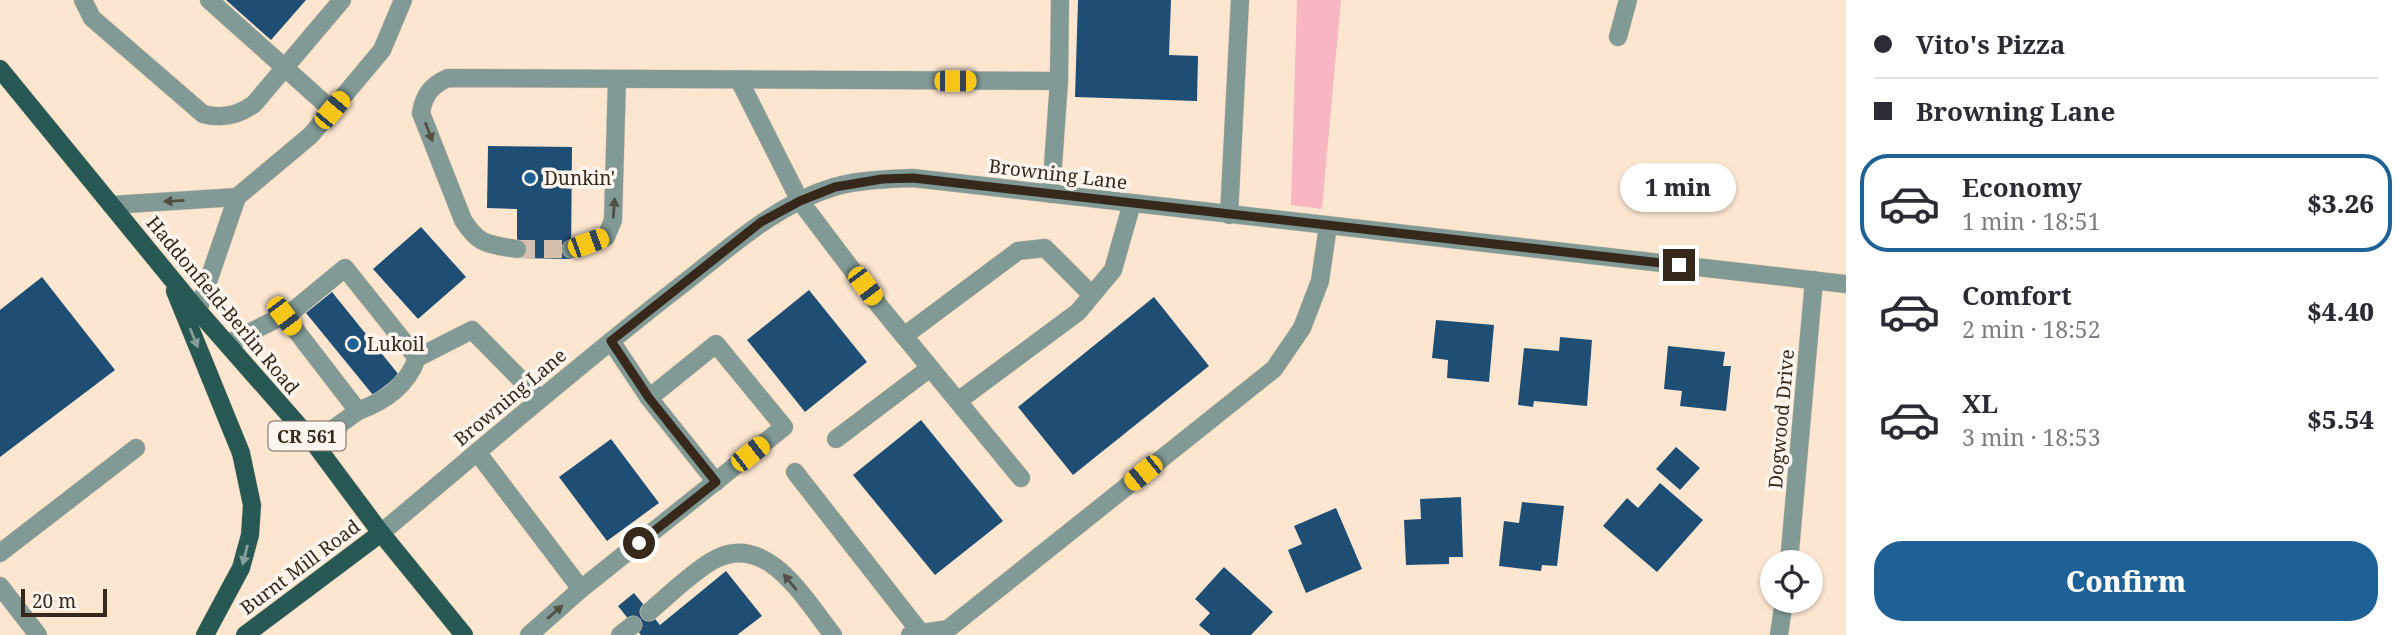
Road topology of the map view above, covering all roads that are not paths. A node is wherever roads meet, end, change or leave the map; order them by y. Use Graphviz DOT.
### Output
graph roads {
  1 [pos="83,0"];
  2 [pos="209,0"];
  3 [pos="342,0"];
  4 [pos="402,0"];
  5 [pos="1060,0"];
  6 [pos="1240,0"];
  7 [pos="1628,0"];
  8 [pos="1618,37"];
  9 [pos="285,68"];
  10 [pos="0,69"];
  11 [pos="617,79"];
  12 [pos="739,79"];
  13 [pos="1059,81"];
  14 [pos="332,110"];
  15 [pos="1051,194"];
  16 [pos="237,197"];
  17 [pos="800,201"];
  18 [pos="1132,204"];
  19 [pos="111,205"];
  20 [pos="1228,215"];
  21 [pos="1328,226"];
  22 [pos="517,249"];
  23 [pos="571,249"];
  24 [pos="168,275"];
  25 [pos="1814,280"];
  26 [pos="1846,284"];
  27 [pos="1092,295"];
  28 [pos="198,311"];
  29 [pos="284,316"];
  30 [pos="904,336"];
  31 [pos="611,341"];
  32 [pos="228,344"];
  33 [pos="416,358"];
  34 [pos="930,368"];
  35 [pos="649,398"];
  36 [pos="540,399"];
  37 [pos="958,401"];
  38 [pos="358,411"];
  39 [pos="836,439"];
  40 [pos="314,443"];
  41 [pos="136,448"];
  42 [pos="477,452"];
  43 [pos="795,472"];
  44 [pos="1021,478"];
  45 [pos="716,482"];
  46 [pos="381,533"];
  47 [pos="1790,550"];
  48 [pos="0,553"];
  49 [pos="0,586"];
  50 [pos="581,589"];
  51 [pos="649,612"];
  52 [pos="1782,613"];
  53 [pos="915,634"];
  54 [pos="38,635"];
  55 [pos="205,635"];
  56 [pos="245,635"];
  57 [pos="464,635"];
  58 [pos="529,635"];
  59 [pos="833,635"];
  60 [pos="1779,635"];
  1 -- 9 [label="street"];
  2 -- 9 [label="street"];
  3 -- 9 [label="street"];
  4 -- 14 [label="street"];
  5 -- 13 [label="street"];
  6 -- 20 [label="street"];
  7 -- 8 [label="street"];
  9 -- 14 [label="street"];
  10 -- 19 [label="main road, Haddonfield-Berlin Road / CR 561"];
  11 -- 12 [label="street"];
  11 -- 22 [label="street, one-way"];
  23 -- 11 [label="street, one-way"];
  12 -- 13 [label="street"];
  12 -- 17 [label="street"];
  13 -- 15 [label="street"];
  14 -- 16 [label="street"];
  15 -- 17 [label="street, Browning Lane"];
  15 -- 18 [label="street, Browning Lane"];
  16 -- 19 [label="street, one-way"];
  16 -- 28 [label="street"];
  17 -- 30 [label="street"];
  17 -- 31 [label="street, Browning Lane"];
  18 -- 20 [label="street, Browning Lane"];
  18 -- 27 [label="street"];
  19 -- 24 [label="main road, Haddonfield-Berlin Road / CR 561"];
  20 -- 21 [label="street, Browning Lane"];
  21 -- 25 [label="street, Browning Lane"];
  21 -- 53 [label="street"];
  24 -- 28 [label="main road, Haddonfield-Berlin Road / CR 561"];
  24 -- 55 [label="main road, one-way"];
  25 -- 26 [label="street, Browning Lane"];
  25 -- 47 [label="street, Dogwood Drive"];
  27 -- 30 [label="street"];
  27 -- 37 [label="street"];
  28 -- 32 [label="main road, Haddonfield-Berlin Road / CR 561"];
  29 -- 32 [label="street"];
  29 -- 33 [label="street"];
  29 -- 38 [label="street"];
  30 -- 34 [label="street"];
  31 -- 35 [label="street"];
  31 -- 36 [label="street, Browning Lane"];
  32 -- 40 [label="main road, Haddonfield-Berlin Road / CR 561"];
  33 -- 36 [label="street"];
  33 -- 38 [label="street"];
  34 -- 37 [label="street"];
  34 -- 39 [label="street"];
  35 -- 45 [label="street"];
  35 -- 45 [label="street"];
  36 -- 42 [label="street, Browning Lane"];
  37 -- 44 [label="street"];
  38 -- 40 [label="street"];
  40 -- 46 [label="main road, Haddonfield-Berlin Road / CR 561"];
  41 -- 48 [label="street"];
  42 -- 46 [label="street, Browning Lane"];
  42 -- 50 [label="street"];
  43 -- 53 [label="street"];
  45 -- 50 [label="street"];
  46 -- 56 [label="main road, Burnt Mill Road"];
  46 -- 57 [label="main road, Haddonfield-Berlin Road / CR 561"];
  49 -- 54 [label="street"];
  58 -- 50 [label="street, one-way"];
  59 -- 51 [label="street, one-way"];
  52 -- 60 [label="street"];
}
